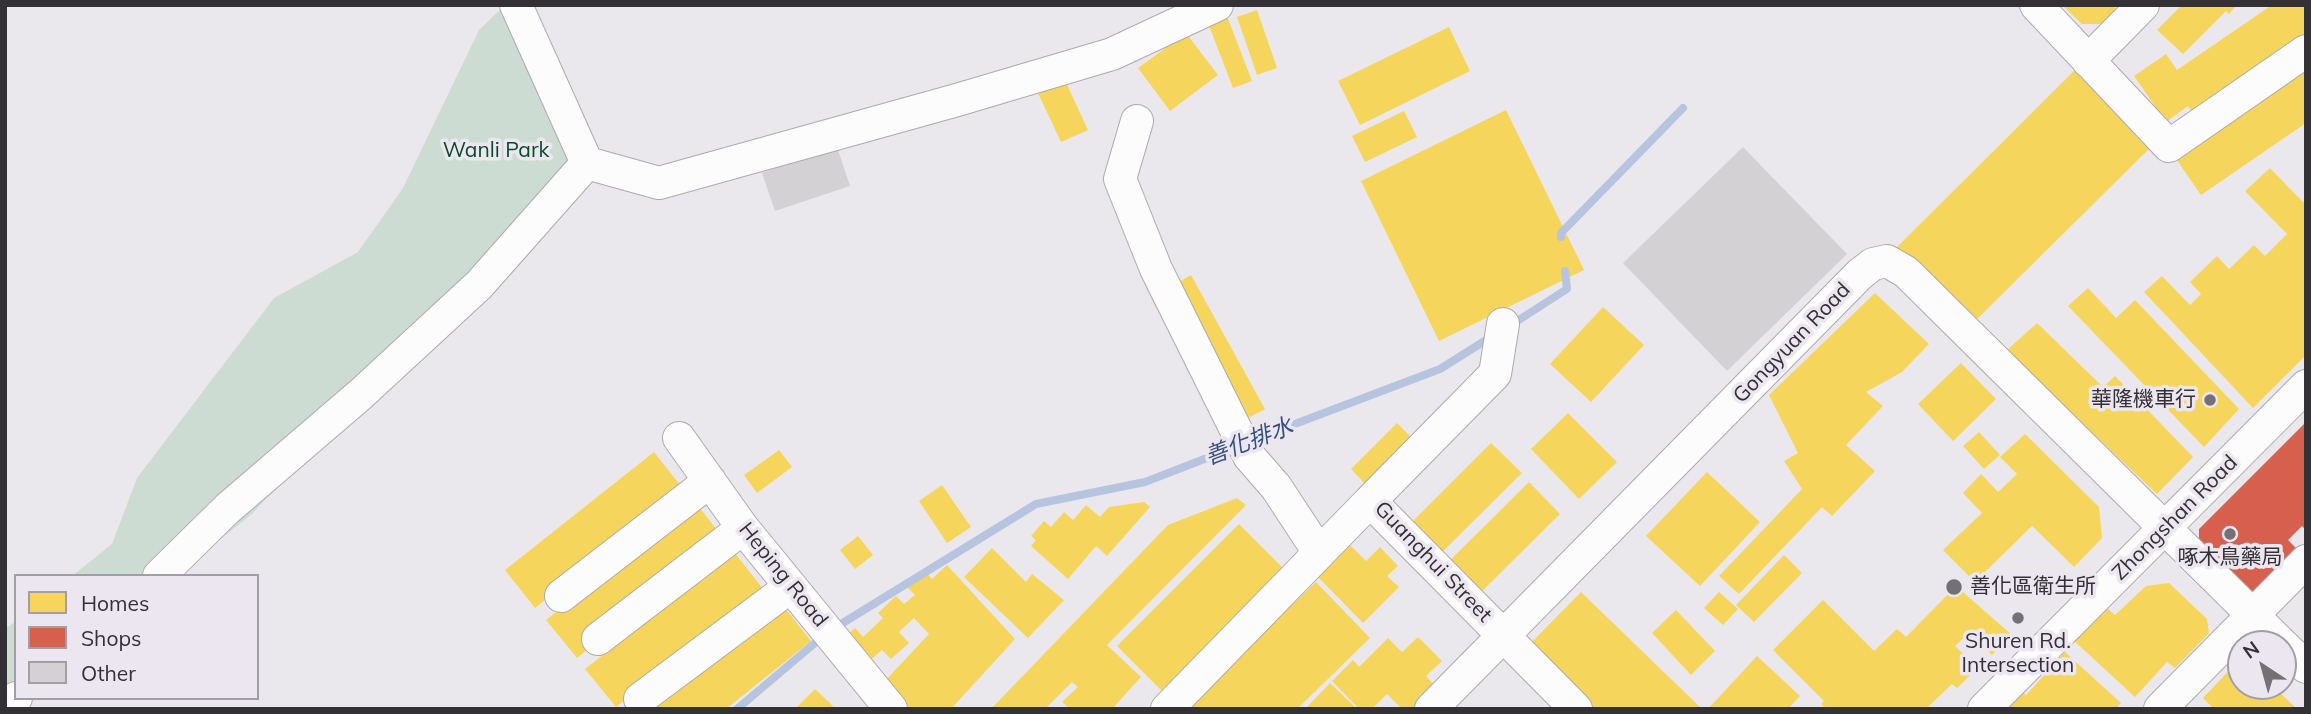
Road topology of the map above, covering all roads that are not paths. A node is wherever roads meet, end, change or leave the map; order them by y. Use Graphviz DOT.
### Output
graph roads {
  1 [pos="516,5"];
  2 [pos="1217,5"];
  3 [pos="2036,5"];
  4 [pos="2143,5"];
  5 [pos="2306,51"];
  6 [pos="2088,61"];
  7 [pos="1137,121"];
  8 [pos="587,163"];
  9 [pos="1503,324"];
  10 [pos="2306,386"];
  11 [pos="679,438"];
  12 [pos="710,481"];
  13 [pos="1370,501"];
  14 [pos="2165,527"];
  15 [pos="743,528"];
  16 [pos="1318,551"];
  17 [pos="2306,561"];
  18 [pos="161,574"];
  19 [pos="790,587"];
  20 [pos="561,596"];
  21 [pos="2253,615"];
  22 [pos="2269,630"];
  23 [pos="1504,636"];
  24 [pos="598,639"];
  25 [pos="640,699"];
  26 [pos="891,709"];
  27 [pos="1167,709"];
  28 [pos="1431,709"];
  29 [pos="1576,709"];
  30 [pos="1984,709"];
  31 [pos="2160,709"];
  1 -- 8 [label="street"];
  2 -- 8 [label="street"];
  3 -- 6 [label="street"];
  4 -- 6 [label="street"];
  5 -- 6 [label="street"];
  7 -- 16 [label="street"];
  8 -- 18 [label="street"];
  9 -- 13 [label="street, Guanghui Street"];
  10 -- 14 [label="street, Zhongshan Road"];
  11 -- 12 [label="street, Heping Road"];
  12 -- 15 [label="street, Heping Road"];
  12 -- 20 [label="street"];
  13 -- 16 [label="street"];
  13 -- 23 [label="street, Guanghui Street"];
  14 -- 21 [label="street"];
  14 -- 23 [label="street, Gongyuan Road"];
  14 -- 30 [label="street, Zhongshan Road"];
  15 -- 19 [label="street, Heping Road"];
  15 -- 24 [label="street"];
  16 -- 27 [label="street"];
  17 -- 21 [label="street"];
  19 -- 25 [label="street"];
  19 -- 26 [label="street, Heping Road"];
  21 -- 22 [label="street"];
  21 -- 31 [label="street"];
  23 -- 28 [label="street, Gongyuan Road"];
  23 -- 29 [label="street, Guanghui Street"];
}
